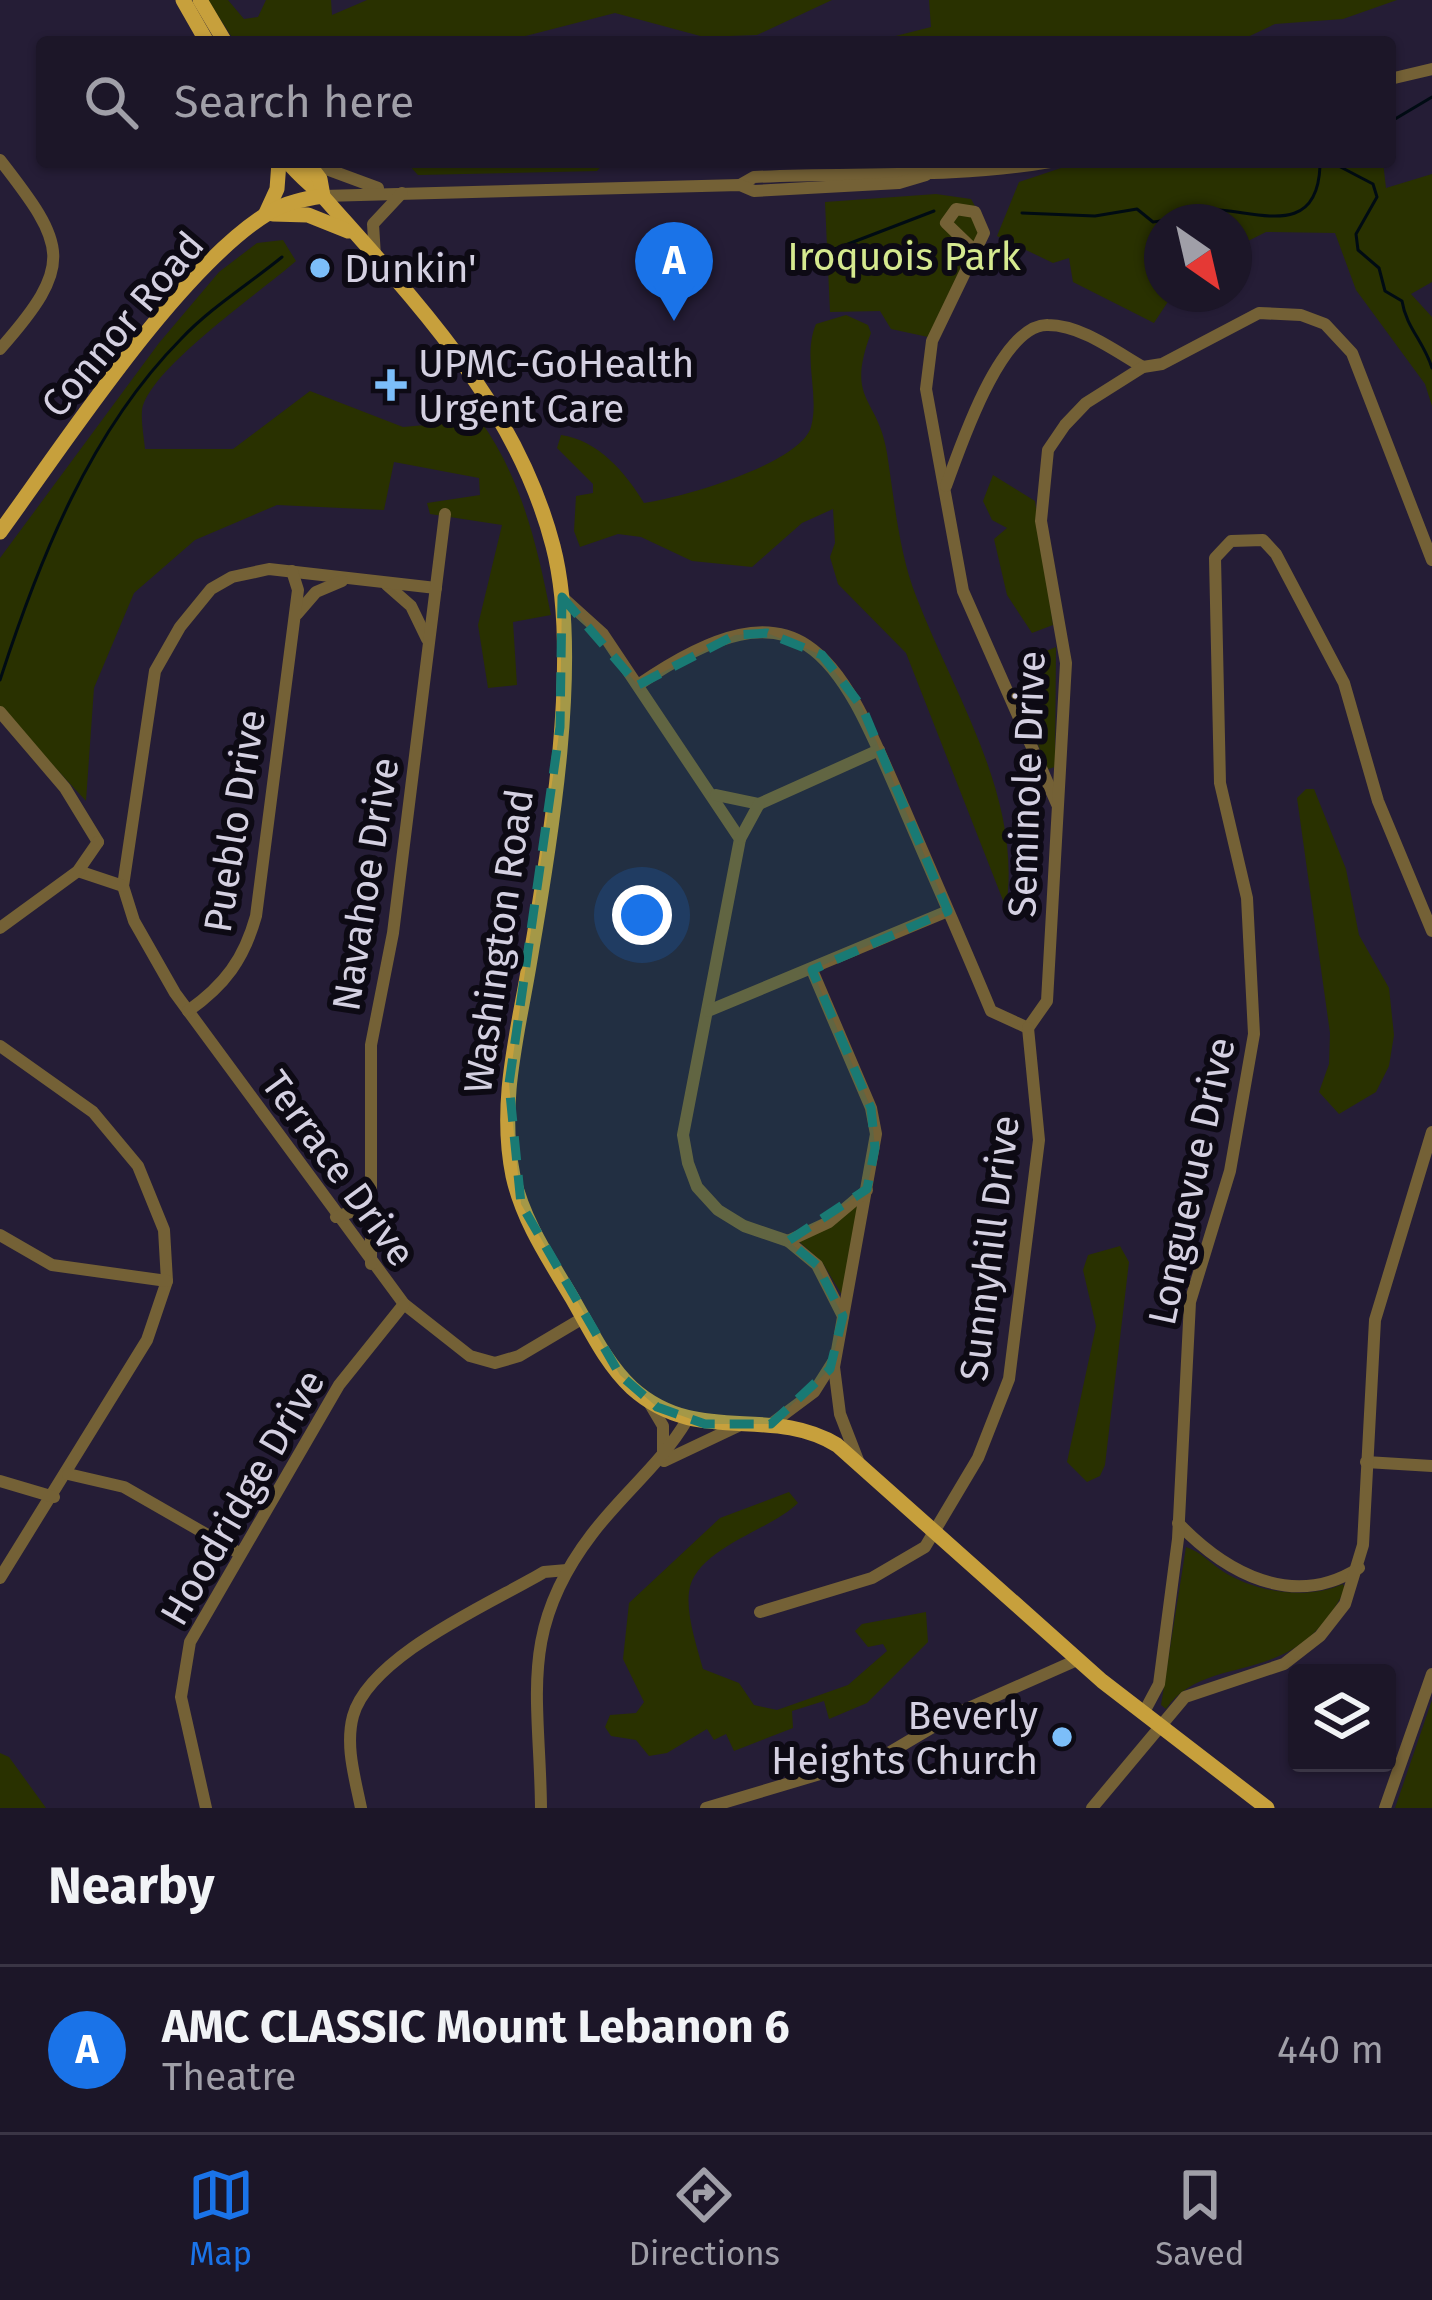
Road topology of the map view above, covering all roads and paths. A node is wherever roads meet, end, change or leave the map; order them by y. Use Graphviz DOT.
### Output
graph roads {
  1 [pos="183,0"];
  2 [pos="200,0"];
  3 [pos="204,36"];
  4 [pos="221,36"];
  5 [pos="1432,69"];
  6 [pos="1396,78"];
  7 [pos="0,160"];
  8 [pos="279,168"];
  9 [pos="295,168"];
  10 [pos="313,168"];
  11 [pos="321,168"];
  12 [pos="997,168"];
  13 [pos="403,193"];
  14 [pos="323,196"];
  15 [pos="264,215"];
  16 [pos="357,236"];
  17 [pos="976,252"];
  18 [pos="375,257"];
  19 [pos="0,349"];
  20 [pos="1143,367"];
  21 [pos="934,432"];
  22 [pos="962,441"];
  23 [pos="945,490"];
  24 [pos="445,514"];
  25 [pos="0,532"];
  26 [pos="1432,560"];
  27 [pos="292,571"];
  28 [pos="349,578"];
  29 [pos="380,581"];
  30 [pos="436,587"];
  31 [pos="562,597"];
  32 [pos="295,618"];
  33 [pos="429,643"];
  34 [pos="638,685"];
  35 [pos="0,712"];
  36 [pos="879,749"];
  37 [pos="716,795"];
  38 [pos="759,804"];
  39 [pos="1057,806"];
  40 [pos="740,839"];
  41 [pos="129,840"];
  42 [pos="98,842"];
  43 [pos="78,871"];
  44 [pos="123,886"];
  45 [pos="948,911"];
  46 [pos="0,928"];
  47 [pos="1432,931"];
  48 [pos="812,970"];
  49 [pos="188,1011"];
  50 [pos="708,1011"];
  51 [pos="1028,1028"];
  52 [pos="0,1046"];
  53 [pos="1432,1132"];
  54 [pos="868,1189"];
  55 [pos="368,1206"];
  56 [pos="336,1217"];
  57 [pos="0,1234"];
  58 [pos="788,1240"];
  59 [pos="371,1265"];
  60 [pos="167,1281"];
  61 [pos="404,1304"];
  62 [pos="843,1316"];
  63 [pos="584,1318"];
  64 [pos="836,1355"];
  65 [pos="647,1400"];
  66 [pos="687,1420"];
  67 [pos="771,1424"];
  68 [pos="740,1426"];
  69 [pos="1366,1462"];
  70 [pos="859,1463"];
  71 [pos="658,1465"];
  72 [pos="1432,1466"];
  73 [pos="68,1474"];
  74 [pos="0,1481"];
  75 [pos="54,1496"];
  76 [pos="1178,1523"];
  77 [pos="934,1529"];
  78 [pos="239,1553"];
  79 [pos="1359,1568"];
  80 [pos="567,1570"];
  81 [pos="0,1578"];
  82 [pos="760,1612"];
  83 [pos="1077,1660"];
  84 [pos="1432,1674"];
  85 [pos="1143,1714"];
  86 [pos="1160,1726"];
  87 [pos="206,1808"];
  88 [pos="361,1808"];
  89 [pos="541,1808"];
  90 [pos="706,1808"];
  91 [pos="1092,1808"];
  92 [pos="1267,1808"];
  93 [pos="1385,1808"];
  1 -- 3 [label="main road"];
  2 -- 4 [label="main road"];
  5 -- 6 [label="street"];
  7 -- 19 [label="street"];
  8 -- 15 [label="main road"];
  9 -- 14 [label="main road, Washington Road"];
  10 -- 14 [label="main road, Washington Road"];
  11 -- 13 [label="street"];
  12 -- 13 [label="street"];
  13 -- 14 [label="street"];
  13 -- 18 [label="street"];
  14 -- 15 [label="main road, Connor Road"];
  14 -- 16 [label="main road, Washington Road"];
  15 -- 16 [label="main road"];
  15 -- 25 [label="main road, Connor Road"];
  16 -- 18 [label="main road, Washington Road"];
  17 -- 21 [label="street"];
  18 -- 31 [label="main road, Washington Road"];
  20 -- 22 [label="street"];
  20 -- 26 [label="street, Seminole Drive"];
  20 -- 39 [label="street, Seminole Drive"];
  21 -- 22 [label="street"];
  21 -- 23 [label="street"];
  22 -- 23 [label="street"];
  23 -- 39 [label="street"];
  24 -- 30 [label="street, Navahoe Drive"];
  27 -- 28 [label="street, Terrace Drive"];
  27 -- 32 [label="street, Pueblo Drive"];
  27 -- 41 [label="street, Terrace Drive"];
  28 -- 29 [label="street, Terrace Drive"];
  28 -- 32 [label="street"];
  29 -- 30 [label="street, Terrace Drive"];
  29 -- 33 [label="street"];
  30 -- 33 [label="street, Navahoe Drive"];
  31 -- 34 [label="street"];
  31 -- 63 [label="main road, Washington Road"];
  32 -- 49 [label="street, Pueblo Drive"];
  33 -- 55 [label="street, Navahoe Drive"];
  34 -- 36 [label="street"];
  34 -- 37 [label="street"];
  35 -- 42 [label="street"];
  36 -- 38 [label="street"];
  36 -- 45 [label="street"];
  37 -- 38 [label="street"];
  37 -- 40 [label="street"];
  38 -- 40 [label="street"];
  39 -- 51 [label="street, Seminole Drive"];
  40 -- 50 [label="street"];
  41 -- 42 [label="street"];
  41 -- 44 [label="street, Terrace Drive"];
  42 -- 43 [label="street"];
  43 -- 44 [label="street"];
  43 -- 46 [label="street"];
  44 -- 49 [label="street, Terrace Drive"];
  45 -- 48 [label="street"];
  45 -- 51 [label="street"];
  47 -- 76 [label="street, Longuevue Drive"];
  48 -- 50 [label="street"];
  48 -- 54 [label="street"];
  49 -- 56 [label="street, Terrace Drive"];
  50 -- 58 [label="street"];
  51 -- 77 [label="street, Sunnyhill Drive"];
  52 -- 60 [label="street"];
  53 -- 69 [label="street"];
  54 -- 58 [label="street"];
  54 -- 62 [label="street"];
  55 -- 56 [label="street"];
  55 -- 59 [label="street, Navahoe Drive"];
  56 -- 59 [label="street, Terrace Drive"];
  57 -- 60 [label="street"];
  58 -- 62 [label="street"];
  59 -- 61 [label="street, Terrace Drive"];
  60 -- 73 [label="street"];
  61 -- 63 [label="street, Terrace Drive"];
  61 -- 78 [label="street, Hoodridge Drive"];
  62 -- 64 [label="street"];
  63 -- 65 [label="main road, Washington Road"];
  64 -- 67 [label="street"];
  64 -- 70 [label="street"];
  65 -- 66 [label="main road, Washington Road"];
  65 -- 71 [label="street"];
  66 -- 68 [label="main road, Washington Road"];
  66 -- 71 [label="street"];
  67 -- 68 [label="main road, Washington Road"];
  67 -- 70 [label="main road, Washington Road"];
  68 -- 71 [label="street"];
  69 -- 72 [label="street"];
  69 -- 79 [label="street"];
  70 -- 77 [label="main road, Washington Road"];
  71 -- 80 [label="street"];
  73 -- 75 [label="street"];
  73 -- 78 [label="street"];
  74 -- 75 [label="street"];
  75 -- 81 [label="street"];
  76 -- 79 [label="street"];
  76 -- 85 [label="street, Longuevue Drive"];
  77 -- 82 [label="street, Sunnyhill Drive"];
  77 -- 83 [label="main road, Washington Road"];
  78 -- 87 [label="street, Hoodridge Drive"];
  79 -- 86 [label="street"];
  80 -- 88 [label="street"];
  80 -- 89 [label="street"];
  83 -- 85 [label="main road, Washington Road"];
  83 -- 90 [label="street"];
  84 -- 93 [label="street"];
  85 -- 86 [label="main road, Washington Road"];
  86 -- 91 [label="street"];
  86 -- 92 [label="main road, Washington Road"];
}
